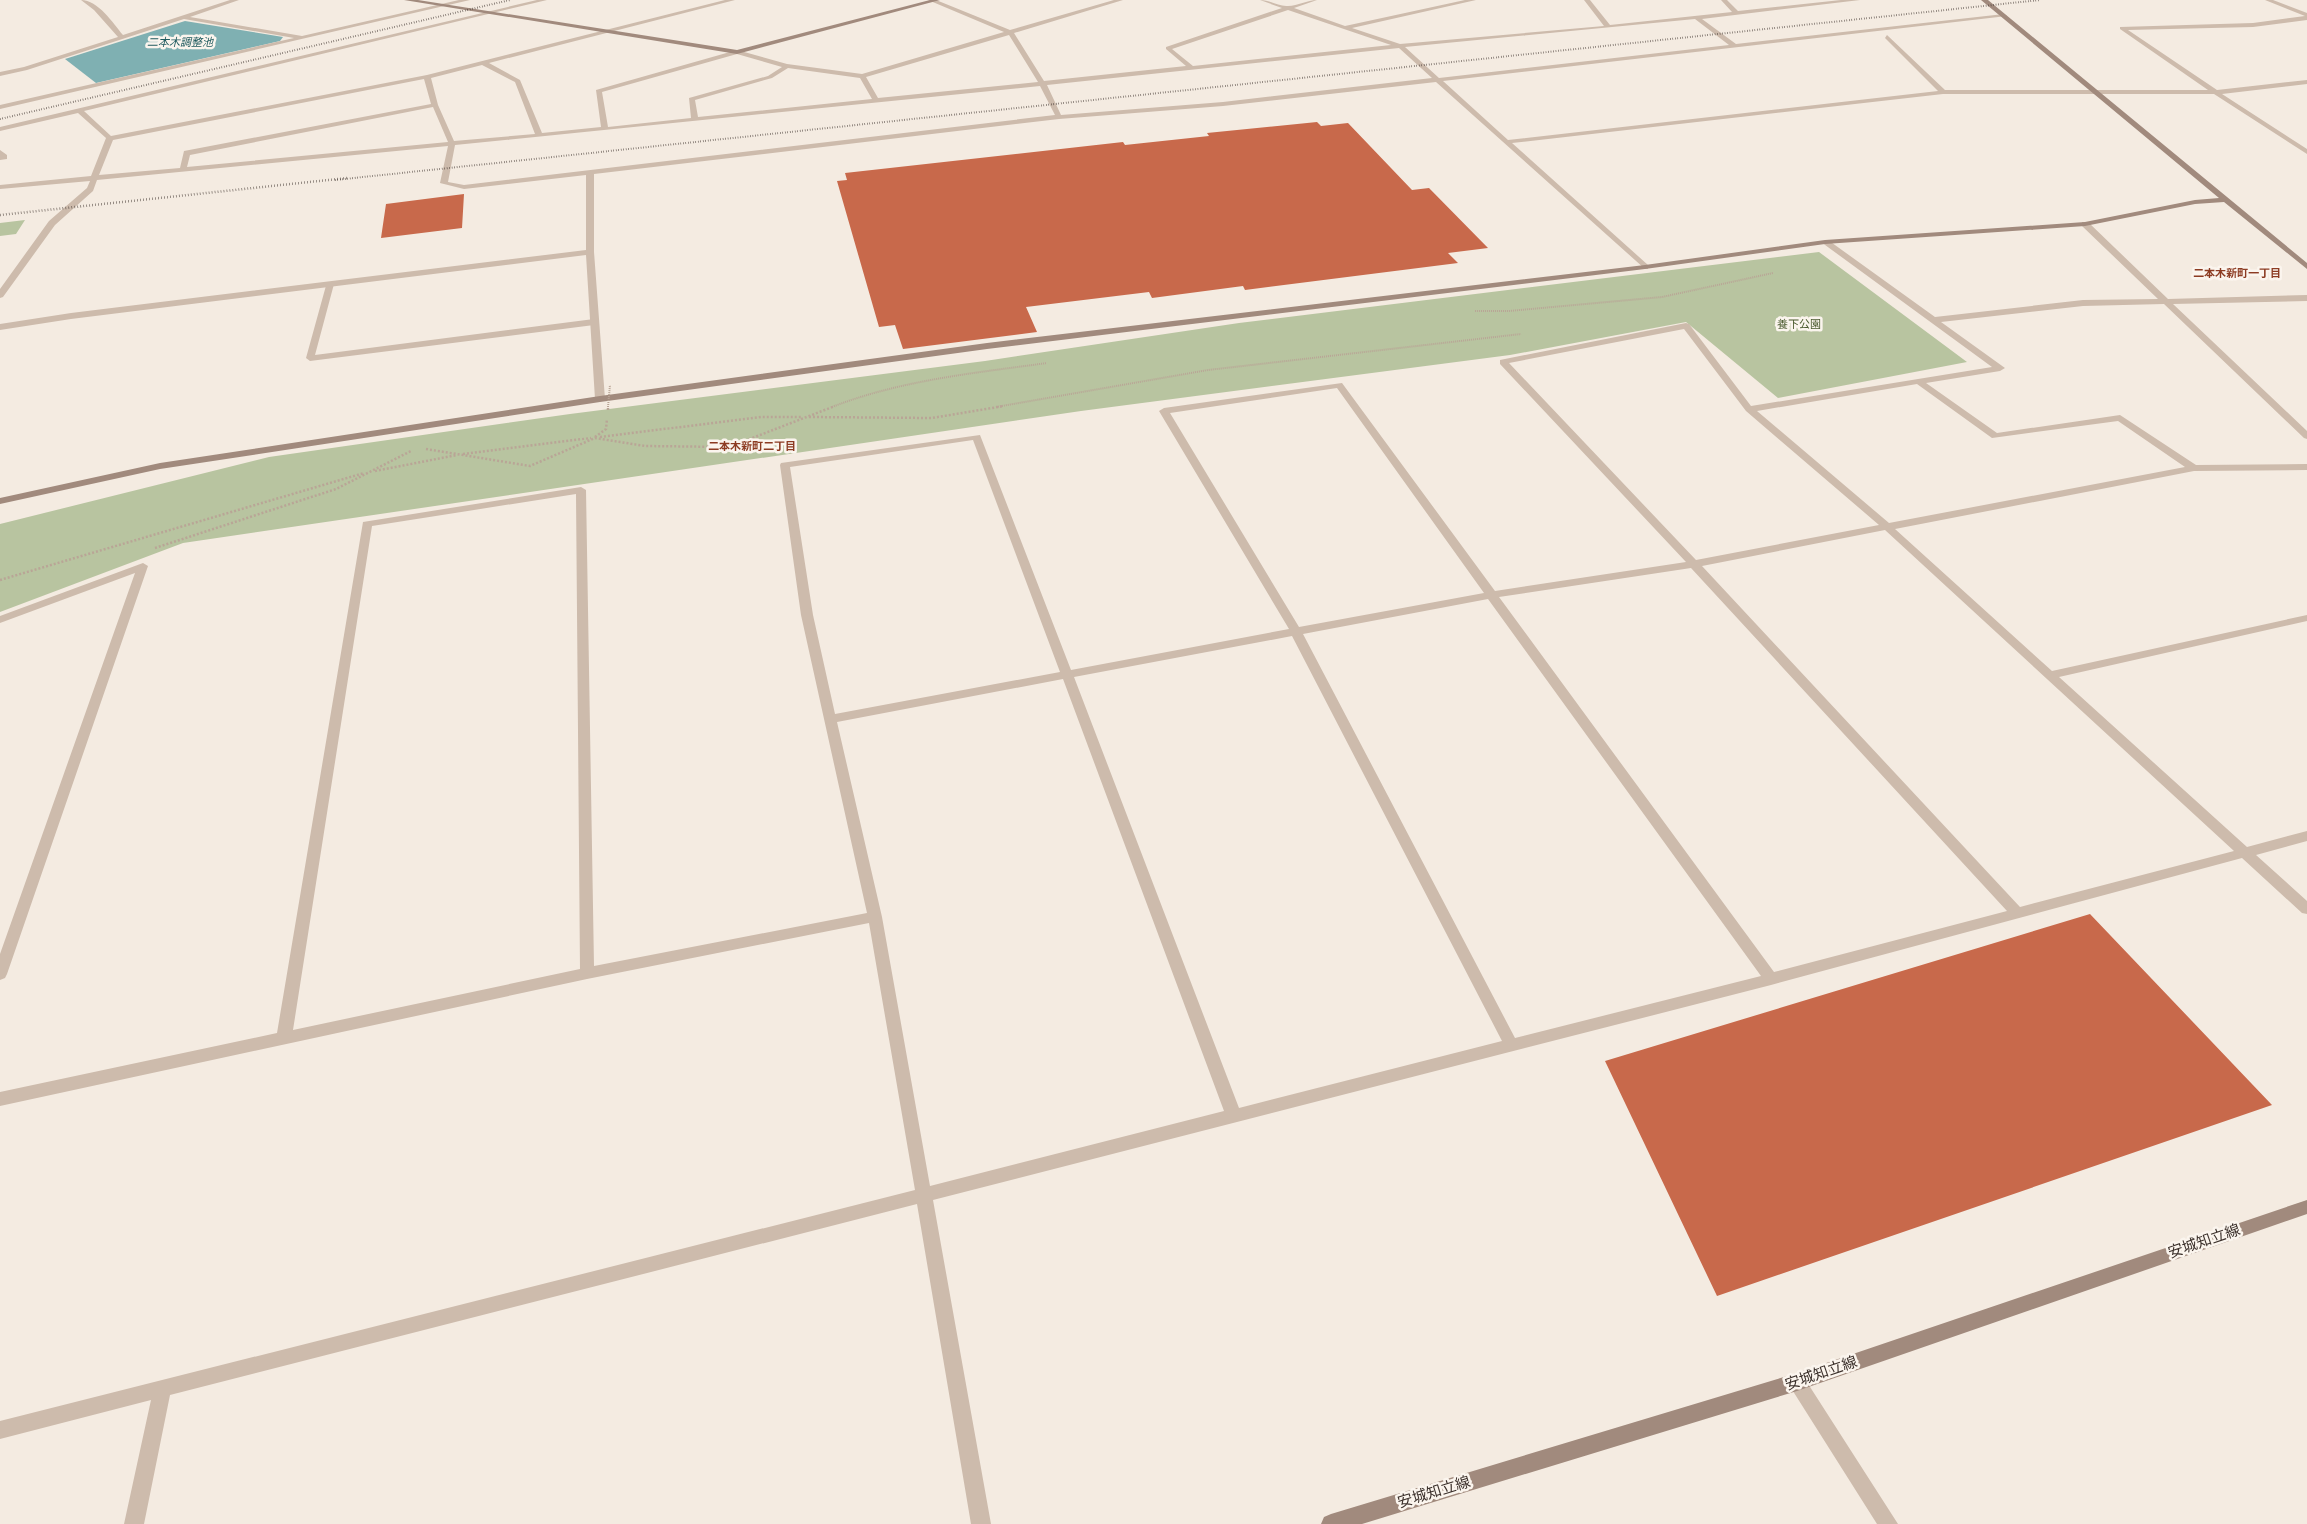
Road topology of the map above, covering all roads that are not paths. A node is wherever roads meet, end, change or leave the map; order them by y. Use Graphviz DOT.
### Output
graph roads {
  1 [pos="84,0"];
  2 [pos="236,0"];
  3 [pos="406,0"];
  4 [pos="466,0"];
  5 [pos="544,0"];
  6 [pos="732,0"];
  7 [pos="934,0"];
  8 [pos="1120,0"];
  9 [pos="1263,0"];
  10 [pos="1314,0"];
  11 [pos="1473,0"];
  12 [pos="1587,0"];
  13 [pos="1724,0"];
  14 [pos="1849,0"];
  15 [pos="1857,0"];
  16 [pos="1984,0"];
  17 [pos="2268,0"];
  18 [pos="442,6"];
  19 [pos="1288,8"];
  20 [pos="487,13"];
  21 [pos="1736,14"];
  22 [pos="2004,16"];
  23 [pos="2307,17"];
  24 [pos="183,18"];
  25 [pos="1697,18"];
  26 [pos="1347,28"];
  27 [pos="1608,28"];
  28 [pos="607,32"];
  29 [pos="1011,33"];
  30 [pos="1887,36"];
  31 [pos="122,37"];
  32 [pos="307,38"];
  33 [pos="1400,46"];
  34 [pos="1734,46"];
  35 [pos="737,52"];
  36 [pos="483,62"];
  37 [pos="787,66"];
  38 [pos="1192,68"];
  39 [pos="0,74"];
  40 [pos="862,76"];
  41 [pos="427,77"];
  42 [pos="1436,81"];
  43 [pos="2307,82"];
  44 [pos="1043,84"];
  45 [pos="2096,91"];
  46 [pos="1943,92"];
  47 [pos="2219,92"];
  48 [pos="876,101"];
  49 [pos="435,105"];
  50 [pos="0,107"];
  51 [pos="79,110"];
  52 [pos="1059,117"];
  53 [pos="695,120"];
  54 [pos="0,129"];
  55 [pos="605,129"];
  56 [pos="539,135"];
  57 [pos="110,138"];
  58 [pos="1505,142"];
  59 [pos="452,144"];
  60 [pos="0,152"];
  61 [pos="2307,152"];
  62 [pos="0,158"];
  63 [pos="183,170"];
  64 [pos="590,172"];
  65 [pos="96,178"];
  66 [pos="0,187"];
  67 [pos="2225,200"];
  68 [pos="2085,224"];
  69 [pos="1825,242"];
  70 [pos="590,252"];
  71 [pos="1645,267"];
  72 [pos="2307,267"];
  73 [pos="330,284"];
  74 [pos="0,295"];
  75 [pos="2307,298"];
  76 [pos="2166,301"];
  77 [pos="1934,320"];
  78 [pos="594,322"];
  79 [pos="0,327"];
  80 [pos="1918,381"];
  81 [pos="600,399"];
  82 [pos="1749,409"];
  83 [pos="2307,436"];
  84 [pos="2307,467"];
  85 [pos="2194,468"];
  86 [pos="0,501"];
  87 [pos="1886,526"];
  88 [pos="1694,564"];
  89 [pos="1490,595"];
  90 [pos="2307,618"];
  91 [pos="0,620"];
  92 [pos="1296,632"];
  93 [pos="2050,675"];
  94 [pos="1068,676"];
  95 [pos="832,719"];
  96 [pos="2307,836"];
  97 [pos="2246,852"];
  98 [pos="2307,909"];
  99 [pos="2017,913"];
  100 [pos="875,917"];
  101 [pos="587,973"];
  102 [pos="0,974"];
  103 [pos="1771,979"];
  104 [pos="284,1038"];
  105 [pos="1511,1045"];
  106 [pos="0,1099"];
  107 [pos="1234,1116"];
  108 [pos="924,1196"];
  109 [pos="2307,1206"];
  110 [pos="1797,1382"];
  111 [pos="163,1388"];
  112 [pos="0,1430"];
  113 [pos="134,1524"];
  114 [pos="981,1524"];
  115 [pos="1331,1524"];
  116 [pos="1888,1524"];
  1 -- 31 [label="street"];
  2 -- 24 [label="street"];
  3 -- 18 [label="street"];
  4 -- 18 [label="street"];
  5 -- 20 [label="street"];
  6 -- 28 [label="street"];
  7 -- 29 [label="street"];
  7 -- 35 [label="street"];
  8 -- 29 [label="street"];
  9 -- 19 [label="street"];
  10 -- 19 [label="street"];
  11 -- 26 [label="street"];
  12 -- 27 [label="street"];
  13 -- 21 [label="street"];
  14 -- 15 [label="street"];
  14 -- 21 [label="street"];
  16 -- 22 [label="street"];
  17 -- 23 [label="street"];
  18 -- 20 [label="street"];
  18 -- 32 [label="street"];
  19 -- 26 [label="street"];
  19 -- 38 [label="street"];
  20 -- 28 [label="street"];
  20 -- 51 [label="street"];
  21 -- 25 [label="street"];
  22 -- 34 [label="street"];
  22 -- 45 [label="street"];
  23 -- 47 [label="street"];
  24 -- 31 [label="street"];
  24 -- 32 [label="street"];
  25 -- 27 [label="street"];
  25 -- 34 [label="street"];
  26 -- 33 [label="street"];
  27 -- 33 [label="street"];
  28 -- 35 [label="street"];
  28 -- 36 [label="street"];
  29 -- 40 [label="street"];
  29 -- 44 [label="street"];
  30 -- 46 [label="street"];
  31 -- 39 [label="street"];
  32 -- 50 [label="street"];
  33 -- 38 [label="street"];
  33 -- 42 [label="street"];
  34 -- 42 [label="street"];
  35 -- 37 [label="street"];
  35 -- 55 [label="street"];
  36 -- 41 [label="street"];
  36 -- 56 [label="street"];
  37 -- 40 [label="street"];
  37 -- 53 [label="street"];
  38 -- 44 [label="street"];
  40 -- 48 [label="street"];
  41 -- 49 [label="street"];
  41 -- 57 [label="street"];
  42 -- 52 [label="street"];
  42 -- 58 [label="street"];
  43 -- 47 [label="street"];
  44 -- 48 [label="street"];
  44 -- 52 [label="street"];
  45 -- 46 [label="street"];
  45 -- 47 [label="street"];
  45 -- 67 [label="street"];
  46 -- 58 [label="street"];
  47 -- 61 [label="street"];
  48 -- 53 [label="street"];
  49 -- 59 [label="street"];
  49 -- 63 [label="street"];
  51 -- 54 [label="street"];
  51 -- 57 [label="street"];
  52 -- 64 [label="street"];
  53 -- 55 [label="street"];
  55 -- 56 [label="street"];
  56 -- 59 [label="street"];
  57 -- 65 [label="street"];
  58 -- 71 [label="street"];
  59 -- 63 [label="street"];
  59 -- 64 [label="street"];
  60 -- 62 [label="street"];
  63 -- 65 [label="street"];
  64 -- 70 [label="street"];
  65 -- 66 [label="street"];
  65 -- 74 [label="street"];
  67 -- 68 [label="street"];
  67 -- 72 [label="street"];
  68 -- 69 [label="street"];
  68 -- 76 [label="street"];
  69 -- 71 [label="street"];
  69 -- 77 [label="street"];
  70 -- 73 [label="street"];
  70 -- 78 [label="street"];
  71 -- 81 [label="street"];
  73 -- 78 [label="street"];
  73 -- 79 [label="street"];
  75 -- 76 [label="street"];
  76 -- 77 [label="street"];
  76 -- 83 [label="street"];
  77 -- 80 [label="street"];
  78 -- 81 [label="street"];
  80 -- 82 [label="street"];
  80 -- 85 [label="street"];
  81 -- 86 [label="street"];
  82 -- 87 [label="street"];
  82 -- 88 [label="street"];
  84 -- 85 [label="street"];
  85 -- 87 [label="street"];
  87 -- 88 [label="street"];
  87 -- 93 [label="street"];
  88 -- 89 [label="street"];
  88 -- 99 [label="street"];
  89 -- 92 [label="street"];
  89 -- 92 [label="street"];
  89 -- 103 [label="street"];
  90 -- 93 [label="street"];
  91 -- 102 [label="street"];
  92 -- 94 [label="street"];
  92 -- 105 [label="street"];
  93 -- 97 [label="street"];
  94 -- 95 [label="street"];
  94 -- 95 [label="street"];
  94 -- 107 [label="street"];
  95 -- 100 [label="street"];
  96 -- 97 [label="street"];
  97 -- 98 [label="street"];
  97 -- 99 [label="street"];
  99 -- 103 [label="street"];
  100 -- 101 [label="street"];
  100 -- 108 [label="street"];
  101 -- 104 [label="street"];
  101 -- 104 [label="street"];
  103 -- 105 [label="street"];
  104 -- 106 [label="street"];
  105 -- 107 [label="street"];
  107 -- 108 [label="street"];
  108 -- 111 [label="street"];
  108 -- 114 [label="street"];
  109 -- 110 [label="street, 安城知立線"];
  110 -- 115 [label="street, 安城知立線"];
  110 -- 116 [label="street"];
  111 -- 112 [label="street"];
  111 -- 113 [label="street"];
}
